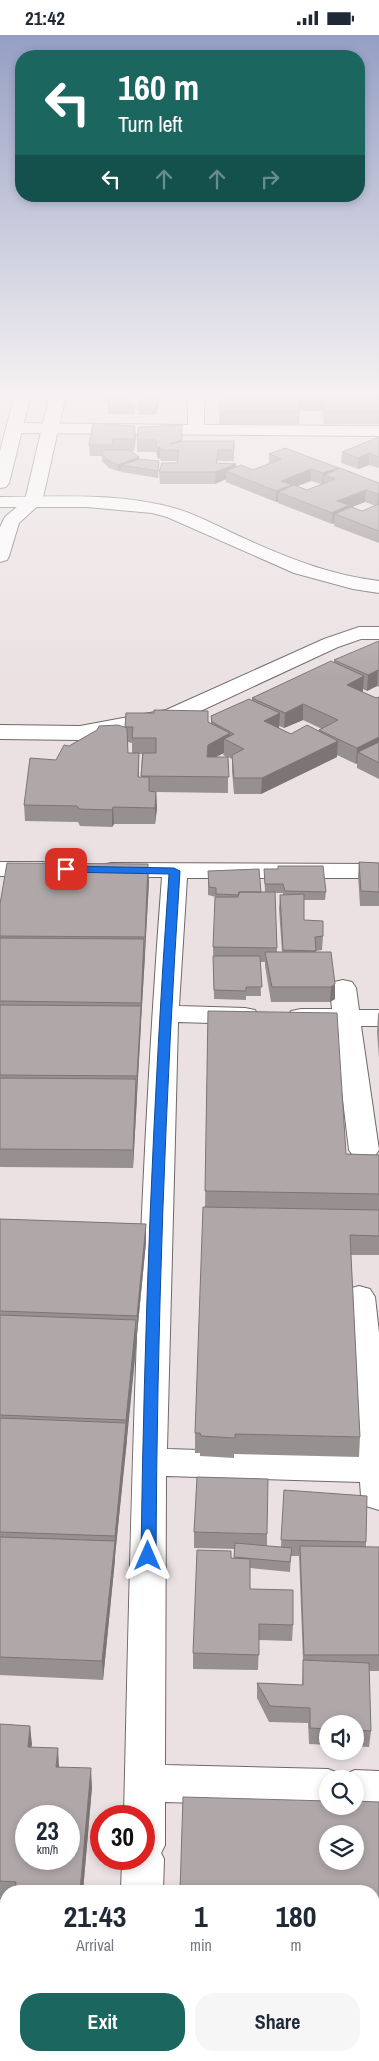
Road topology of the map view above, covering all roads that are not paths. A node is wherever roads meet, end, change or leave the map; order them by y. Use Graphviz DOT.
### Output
graph roads {
  1 [pos="36,489"];
  2 [pos="0,502"];
  3 [pos="33,502"];
  4 [pos="6,514"];
  5 [pos="0,557"];
  6 [pos="379,587"];
  7 [pos="379,633"];
  8 [pos="0,732"];
  9 [pos="0,869"];
  10 [pos="64,869"];
  11 [pos="92,870"];
  12 [pos="174,871"];
  13 [pos="379,871"];
  14 [pos="343,988"];
  15 [pos="165,1015"];
  16 [pos="379,1017"];
  17 [pos="348,1018"];
  18 [pos="364,1149"];
  19 [pos="359,1297"];
  20 [pos="149,1461"];
  21 [pos="378,1478"];
  22 [pos="146,1783"];
  23 [pos="319,1788"];
  24 [pos="364,1789"];
  25 [pos="379,1790"];
  26 [pos="145,1805"];
  27 [pos="143,1870"];
  28 [pos="142,1885"];
  1 -- 3 [label="street"];
  2 -- 3 [label="street"];
  3 -- 4 [label="street"];
  3 -- 6 [label="street"];
  4 -- 5 [label="street"];
  7 -- 8 [label="street"];
  9 -- 10 [label="street"];
  11 -- 12 [label="street"];
  12 -- 13 [label="street"];
  12 -- 15 [label="street"];
  14 -- 17 [label="street"];
  15 -- 17 [label="street"];
  15 -- 20 [label="street"];
  16 -- 17 [label="street"];
  17 -- 18 [label="street"];
  19 -- 21 [label="street"];
  20 -- 21 [label="street"];
  20 -- 22 [label="street"];
  22 -- 23 [label="street"];
  22 -- 26 [label="street"];
  24 -- 25 [label="street"];
  27 -- 28 [label="street"];
}
